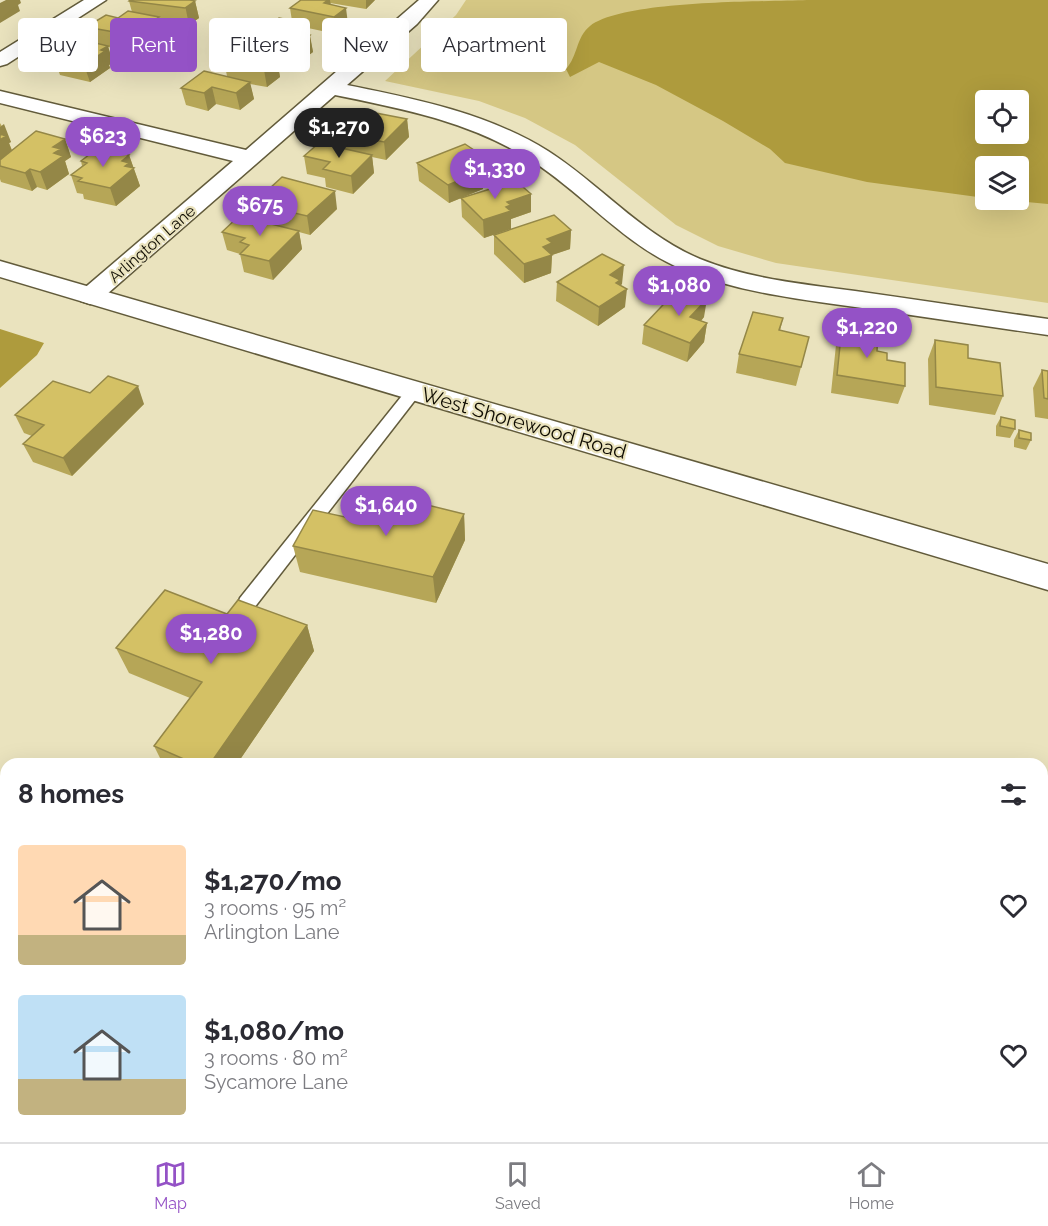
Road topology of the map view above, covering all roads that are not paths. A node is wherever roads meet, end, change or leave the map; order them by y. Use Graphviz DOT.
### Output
graph roads {
  1 [pos="97,0"];
  2 [pos="429,0"];
  3 [pos="0,60"];
  4 [pos="331,88"];
  5 [pos="0,97"];
  6 [pos="250,158"];
  7 [pos="0,269"];
  8 [pos="90,296"];
  9 [pos="1048,327"];
  10 [pos="414,391"];
  11 [pos="1048,577"];
  12 [pos="247,603"];
  1 -- 3 [label="street"];
  2 -- 4 [label="street, Arlington Lane"];
  4 -- 6 [label="street, Arlington Lane"];
  4 -- 9 [label="street"];
  5 -- 6 [label="street"];
  6 -- 8 [label="street, Arlington Lane"];
  7 -- 8 [label="street, West Shorewood Road"];
  8 -- 10 [label="street, West Shorewood Road"];
  10 -- 11 [label="street, West Shorewood Road"];
  10 -- 12 [label="lane"];
}
